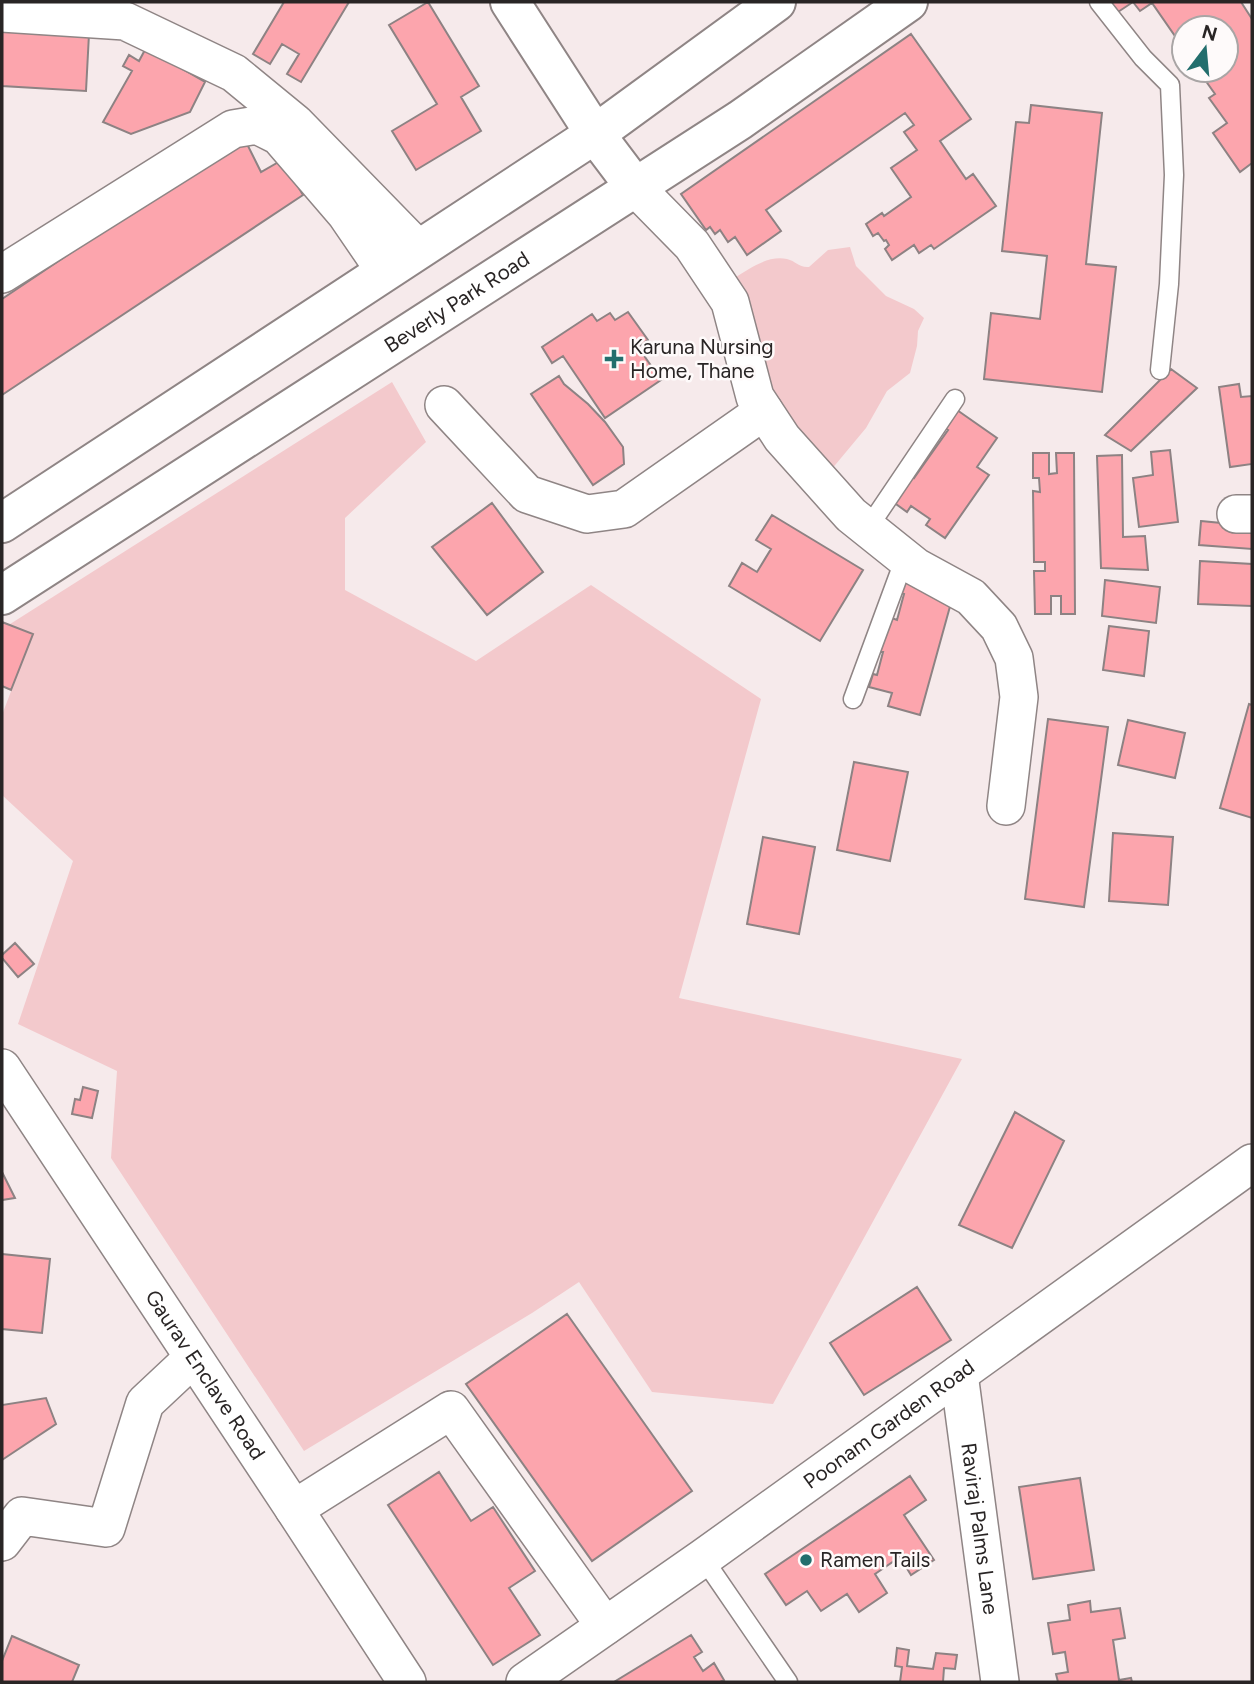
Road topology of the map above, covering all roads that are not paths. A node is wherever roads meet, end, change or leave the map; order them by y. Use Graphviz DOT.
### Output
graph roads {
  1 [pos="510,2"];
  2 [pos="776,2"];
  3 [pos="908,2"];
  4 [pos="1099,2"];
  5 [pos="2,13"];
  6 [pos="595,134"];
  7 [pos="635,187"];
  8 [pos="418,249"];
  9 [pos="385,271"];
  10 [pos="2,274"];
  11 [pos="1160,370"];
  12 [pos="955,399"];
  13 [pos="444,405"];
  14 [pos="764,411"];
  15 [pos="2,523"];
  16 [pos="868,528"];
  17 [pos="905,558"];
  18 [pos="2,595"];
  19 [pos="853,699"];
  20 [pos="1006,806"];
  21 [pos="2,1068"];
  22 [pos="1252,1163"];
  23 [pos="193,1358"];
  24 [pos="959,1374"];
  25 [pos="294,1508"];
  26 [pos="2,1542"];
  27 [pos="703,1558"];
  28 [pos="605,1626"];
  29 [pos="407,1682"];
  30 [pos="525,1682"];
  31 [pos="788,1682"];
  32 [pos="1000,1682"];
  1 -- 6 [label="main road"];
  2 -- 6 [label="main road"];
  3 -- 7 [label="main road, Beverly Park Road"];
  4 -- 11 [label="lane"];
  5 -- 8 [label="street"];
  6 -- 7 [label="main road"];
  6 -- 8 [label="main road"];
  7 -- 14 [label="street"];
  7 -- 18 [label="main road, Beverly Park Road"];
  8 -- 9 [label="main road"];
  9 -- 10 [label="street"];
  9 -- 15 [label="main road"];
  12 -- 16 [label="lane"];
  13 -- 14 [label="street"];
  14 -- 16 [label="street"];
  16 -- 17 [label="street"];
  17 -- 19 [label="lane"];
  17 -- 20 [label="street"];
  21 -- 23 [label="street, Gaurav Enclave Road"];
  22 -- 24 [label="street, Poonam Garden Road"];
  23 -- 25 [label="street, Gaurav Enclave Road"];
  23 -- 26 [label="street"];
  24 -- 27 [label="street, Poonam Garden Road"];
  24 -- 32 [label="street, Raviraj Palms Lane"];
  25 -- 28 [label="street"];
  25 -- 29 [label="street, Gaurav Enclave Road"];
  27 -- 28 [label="street, Poonam Garden Road"];
  27 -- 31 [label="lane"];
  28 -- 30 [label="street, Poonam Garden Road"];
}
